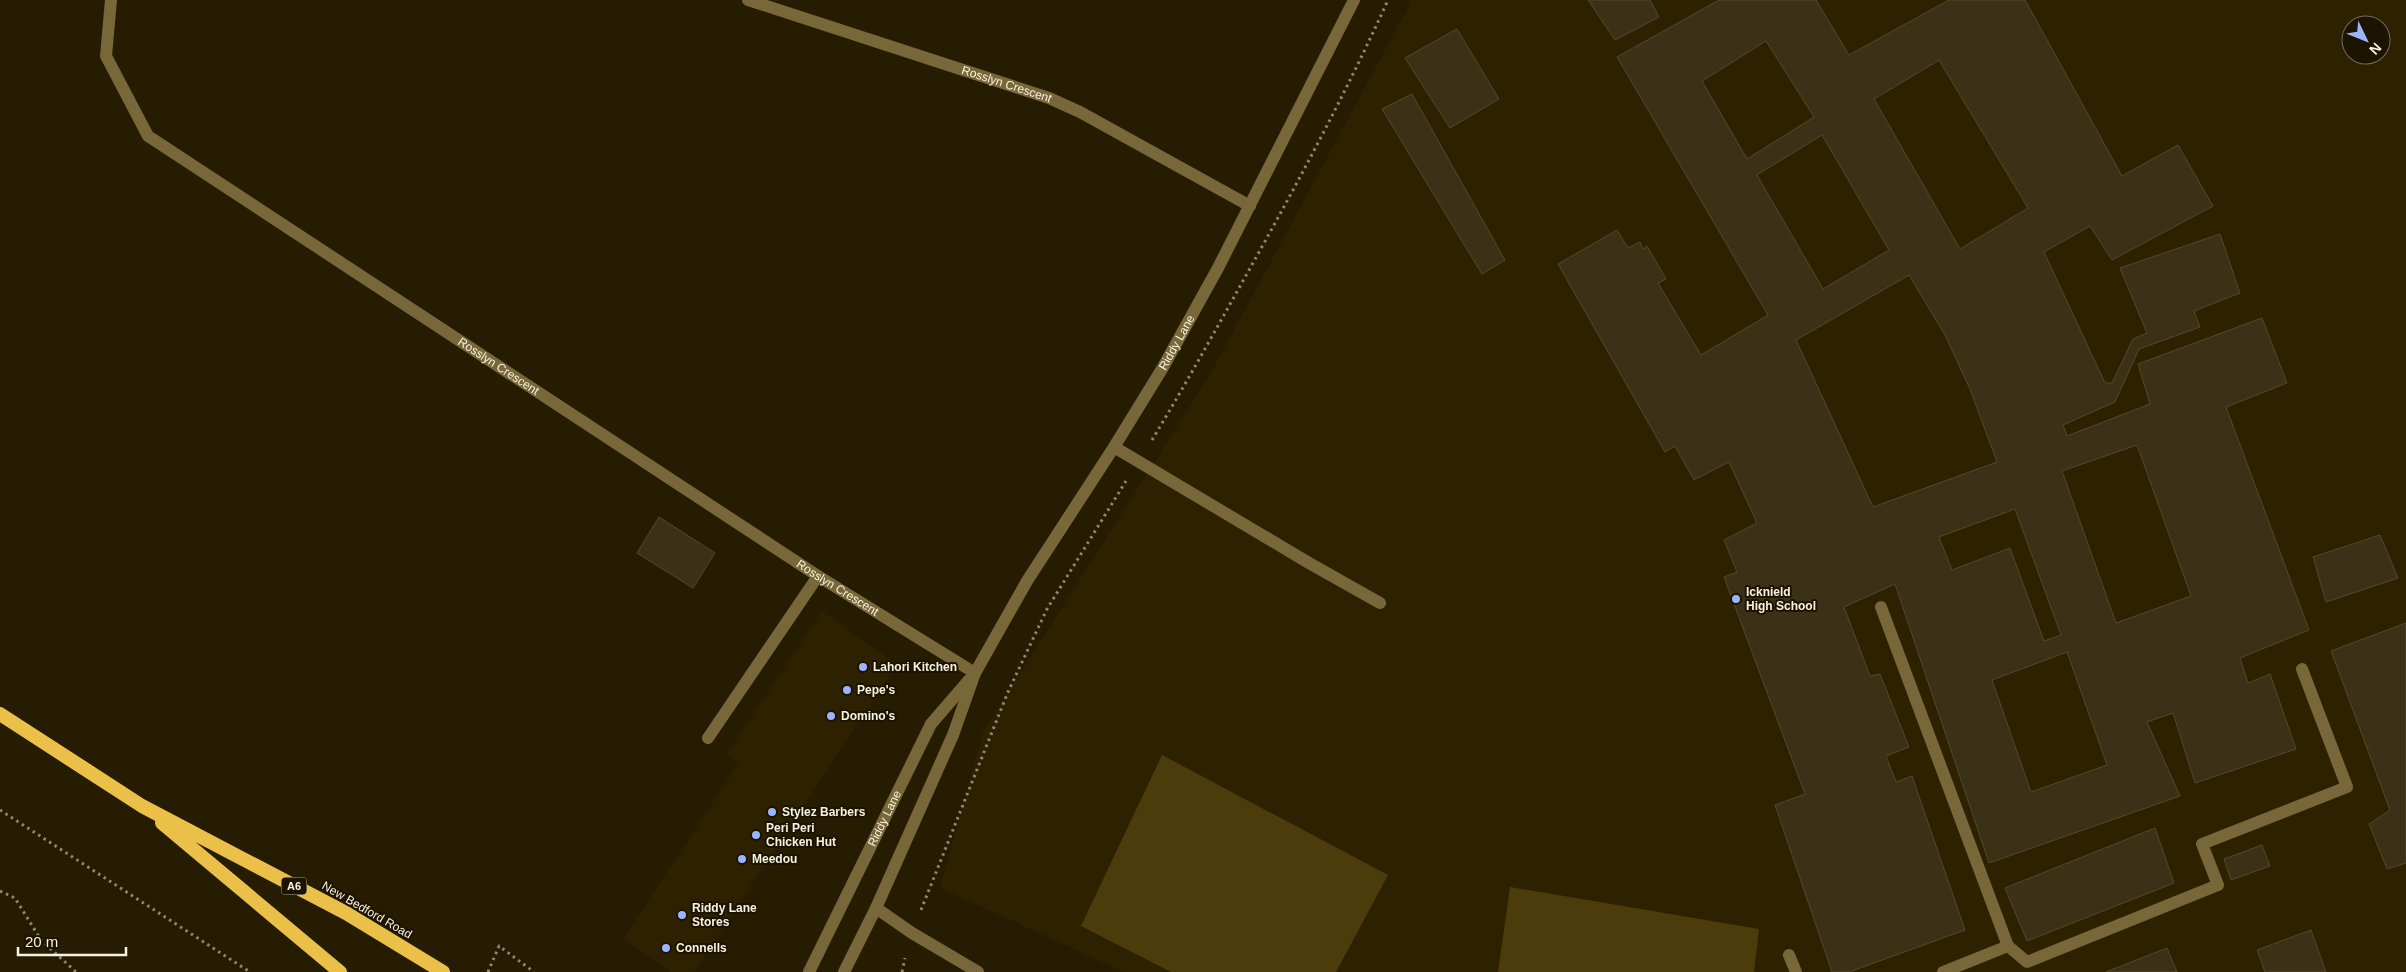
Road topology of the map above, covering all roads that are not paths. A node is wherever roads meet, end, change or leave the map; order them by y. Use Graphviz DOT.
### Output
graph roads {
  1 [pos="111,0"];
  2 [pos="748,0"];
  3 [pos="1354,0"];
  4 [pos="1250,206"];
  5 [pos="1114,447"];
  6 [pos="818,576"];
  7 [pos="1380,603"];
  8 [pos="1881,607"];
  9 [pos="2302,669"];
  10 [pos="975,673"];
  11 [pos="0,714"];
  12 [pos="708,738"];
  13 [pos="142,806"];
  14 [pos="876,908"];
  15 [pos="2008,946"];
  16 [pos="1788,955"];
  17 [pos="340,972"];
  18 [pos="442,972"];
  19 [pos="808,972"];
  20 [pos="844,972"];
  21 [pos="978,972"];
  22 [pos="1796,972"];
  23 [pos="1943,972"];
  1 -- 6 [label="street, Rosslyn Crescent"];
  2 -- 4 [label="street, Rosslyn Crescent"];
  3 -- 4 [label="street, Riddy Lane"];
  4 -- 5 [label="street, Riddy Lane"];
  5 -- 7 [label="street"];
  5 -- 10 [label="street, Riddy Lane"];
  6 -- 10 [label="street, Rosslyn Crescent"];
  6 -- 12 [label="street"];
  8 -- 15 [label="street"];
  9 -- 15 [label="street"];
  10 -- 14 [label="street, Riddy Lane"];
  10 -- 19 [label="street, Riddy Lane"];
  11 -- 13 [label="highway, New Bedford Road / A6"];
  13 -- 17 [label="highway, New Bedford Road / A6"];
  13 -- 18 [label="highway, New Bedford Road / A6"];
  14 -- 20 [label="street, Riddy Lane"];
  14 -- 21 [label="street"];
  15 -- 23 [label="street"];
  16 -- 22 [label="street"];
}
